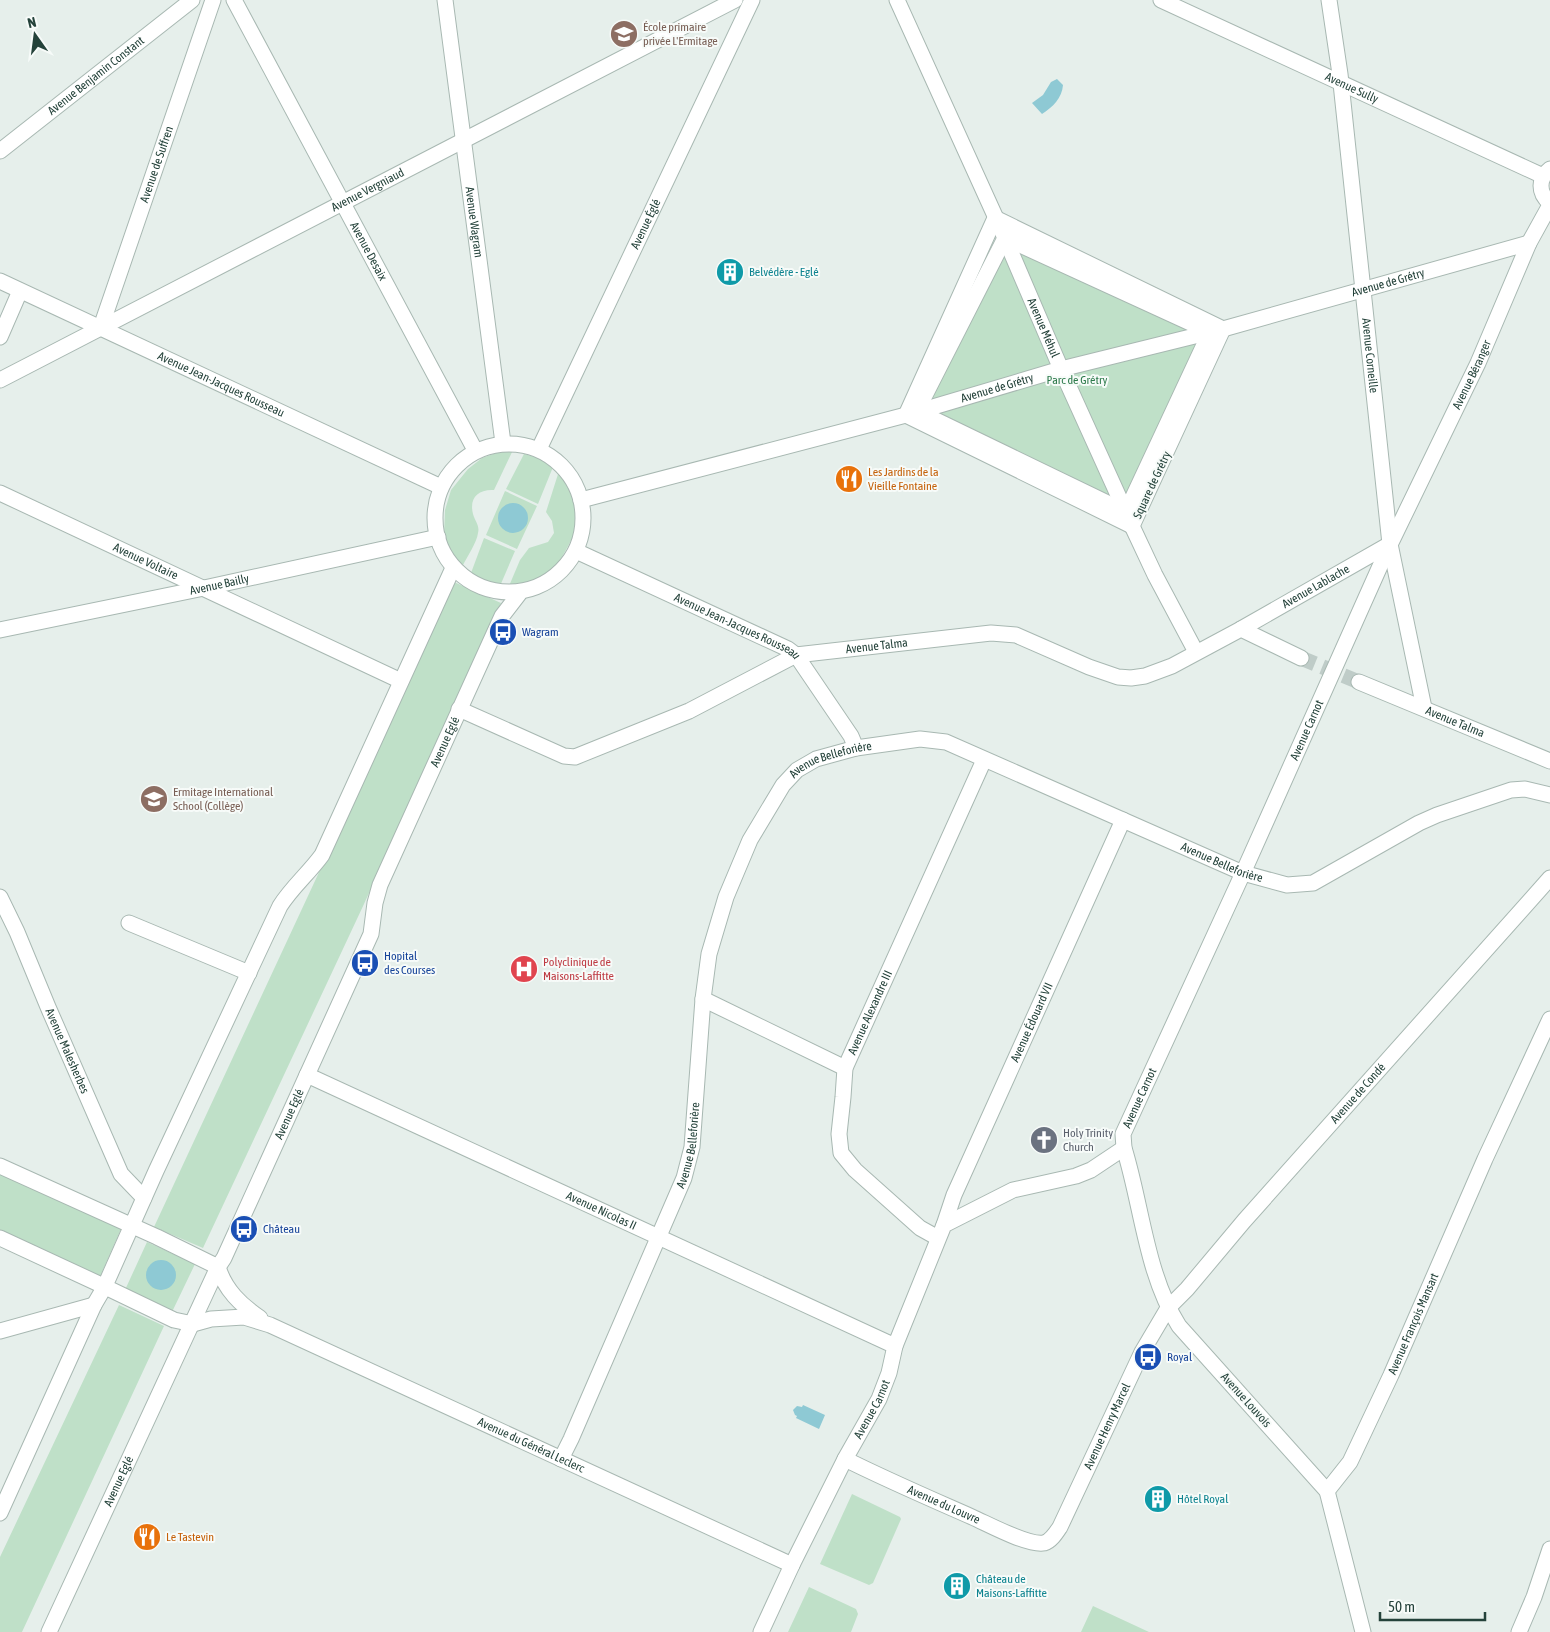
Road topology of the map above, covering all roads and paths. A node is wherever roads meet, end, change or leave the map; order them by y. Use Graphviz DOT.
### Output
graph roads {
  1 [pos="192,0"];
  2 [pos="213,0"];
  3 [pos="234,0"];
  4 [pos="445,0"];
  5 [pos="735,0"];
  6 [pos="752,0"];
  7 [pos="897,0"];
  8 [pos="1162,0"];
  9 [pos="1329,0"];
  10 [pos="1340,82"];
  11 [pos="463,140"];
  12 [pos="0,151"];
  13 [pos="1546,172"];
  14 [pos="341,202"];
  15 [pos="1550,204"];
  16 [pos="995,218"];
  17 [pos="1005,238"];
  18 [pos="1529,243"];
  19 [pos="0,281"];
  20 [pos="1362,289"];
  21 [pos="20,291"];
  22 [pos="101,327"];
  23 [pos="1216,331"];
  24 [pos="0,337"];
  25 [pos="1061,369"];
  26 [pos="0,380"];
  27 [pos="911,413"];
  28 [pos="503,443"];
  29 [pos="539,449"];
  30 [pos="475,450"];
  31 [pos="441,487"];
  32 [pos="0,493"];
  33 [pos="581,500"];
  34 [pos="1126,512"];
  35 [pos="1132,526"];
  36 [pos="438,537"];
  37 [pos="1390,544"];
  38 [pos="576,551"];
  39 [pos="453,568"];
  40 [pos="204,588"];
  41 [pos="519,594"];
  42 [pos="1241,629"];
  43 [pos="0,630"];
  44 [pos="1196,652"];
  45 [pos="796,655"];
  46 [pos="1301,658"];
  47 [pos="401,681"];
  48 [pos="1359,682"];
  49 [pos="1424,708"];
  50 [pos="459,709"];
  51 [pos="856,748"];
  52 [pos="984,760"];
  53 [pos="1550,761"];
  54 [pos="1550,795"];
  55 [pos="1123,820"];
  56 [pos="1243,873"];
  57 [pos="1550,878"];
  58 [pos="0,897"];
  59 [pos="129,923"];
  60 [pos="249,972"];
  61 [pos="703,999"];
  62 [pos="1550,1019"];
  63 [pos="844,1068"];
  64 [pos="307,1075"];
  65 [pos="1124,1148"];
  66 [pos="0,1166"];
  67 [pos="144,1198"];
  68 [pos="132,1226"];
  69 [pos="941,1231"];
  70 [pos="0,1238"];
  71 [pos="660,1238"];
  72 [pos="218,1267"];
  73 [pos="104,1288"];
  74 [pos="94,1305"];
  75 [pos="1168,1308"];
  76 [pos="192,1324"];
  77 [pos="270,1325"];
  78 [pos="0,1331"];
  79 [pos="895,1346"];
  80 [pos="561,1459"];
  81 [pos="845,1459"];
  82 [pos="1327,1491"];
  83 [pos="0,1513"];
  84 [pos="1044,1543"];
  85 [pos="1550,1549"];
  86 [pos="792,1565"];
  87 [pos="50,1632"];
  88 [pos="761,1632"];
  89 [pos="1363,1632"];
  90 [pos="1519,1632"];
  1 -- 12 [label="street, Avenue Benjamin Constant"];
  2 -- 22 [label="street, Avenue de Suffren"];
  3 -- 14 [label="street, Avenue Desaix"];
  4 -- 11 [label="street, Avenue Wagram"];
  5 -- 11 [label="street, Avenue Vergniaud"];
  6 -- 29 [label="street, Avenue Églé"];
  7 -- 16 [label="street, Avenue Méhul"];
  8 -- 10 [label="street, Avenue Sully"];
  9 -- 10 [label="street, Avenue Corneille"];
  10 -- 13 [label="street, Avenue Sully"];
  10 -- 20 [label="street, Avenue Corneille"];
  11 -- 14 [label="street, Avenue Vergniaud"];
  11 -- 28 [label="street, Avenue Wagram"];
  13 -- 15 [label="street"];
  14 -- 22 [label="street, Avenue Vergniaud"];
  14 -- 30 [label="street, Avenue Desaix"];
  15 -- 18 [label="street, Avenue Béranger"];
  16 -- 17 [label="street, Avenue Méhul"];
  16 -- 23 [label="street"];
  16 -- 27 [label="street"];
  17 -- 23 [label="street"];
  17 -- 25 [label="street, Avenue Méhul"];
  17 -- 27 [label="street"];
  18 -- 20 [label="street, Avenue de Grétry"];
  18 -- 37 [label="street, Avenue Béranger"];
  19 -- 21 [label="street, Avenue Jean-Jacques Rousseau"];
  20 -- 23 [label="street, Avenue de Grétry"];
  20 -- 37 [label="street, Avenue Corneille"];
  21 -- 22 [label="street, Avenue Jean-Jacques Rousseau"];
  21 -- 24 [label="street"];
  22 -- 26 [label="street, Avenue Vergniaud"];
  22 -- 31 [label="street, Avenue Jean-Jacques Rousseau"];
  23 -- 25 [label="street, Avenue de Grétry"];
  23 -- 34 [label="street, Square de Grétry"];
  23 -- 35 [label="street, Square de Grétry"];
  25 -- 27 [label="street, Avenue de Grétry"];
  25 -- 34 [label="street, Avenue Méhul"];
  27 -- 33 [label="street, Avenue de Grétry"];
  27 -- 34 [label="street, Square de Grétry"];
  27 -- 35 [label="street, Square de Grétry"];
  28 -- 29 [label="street"];
  28 -- 30 [label="street"];
  29 -- 33 [label="street"];
  30 -- 31 [label="street"];
  31 -- 36 [label="street"];
  32 -- 40 [label="street, Avenue Voltaire"];
  33 -- 38 [label="street"];
  34 -- 35 [label="street, Avenue Méhul"];
  35 -- 44 [label="street, Avenue Méhul"];
  36 -- 39 [label="street"];
  36 -- 40 [label="street, Avenue Bailly"];
  37 -- 42 [label="street, Avenue Lablache"];
  37 -- 49 [label="street, Avenue Corneille"];
  37 -- 56 [label="street, Avenue Carnot"];
  38 -- 41 [label="street"];
  38 -- 45 [label="street, Avenue Jean-Jacques Rousseau"];
  39 -- 41 [label="street"];
  39 -- 47 [label="street"];
  40 -- 43 [label="street, Avenue Bailly"];
  40 -- 47 [label="street, Avenue Voltaire"];
  41 -- 50 [label="street, Avenue Eglé"];
  42 -- 44 [label="street, Avenue Talma"];
  42 -- 46 [label="street"];
  44 -- 45 [label="street, Avenue Talma"];
  45 -- 50 [label="street, Avenue Talma"];
  45 -- 51 [label="street, Avenue Jean-Jacques Rousseau"];
  47 -- 60 [label="street"];
  48 -- 49 [label="street, Avenue Talma"];
  49 -- 53 [label="street, Avenue Talma"];
  50 -- 64 [label="street, Avenue Eglé"];
  51 -- 52 [label="street, Avenue Belleforière"];
  51 -- 61 [label="street, Avenue Belleforière"];
  52 -- 55 [label="street, Avenue Belleforière"];
  52 -- 63 [label="street, Avenue Alexandre III"];
  54 -- 56 [label="street, Avenue Belleforière"];
  55 -- 56 [label="street, Avenue Belleforière"];
  55 -- 69 [label="street, Avenue Édouard VII"];
  56 -- 65 [label="street, Avenue Carnot"];
  57 -- 75 [label="street, Avenue de Condé"];
  58 -- 67 [label="street, Avenue Malesherbes"];
  59 -- 60 [label="street"];
  60 -- 67 [label="street"];
  61 -- 63 [label="street"];
  61 -- 71 [label="street, Avenue Belleforière"];
  62 -- 82 [label="street, Avenue François Mansart"];
  63 -- 69 [label="street, Avenue Alexandre III"];
  64 -- 71 [label="street, Avenue Nicolas II"];
  64 -- 72 [label="street, Avenue Eglé"];
  65 -- 69 [label="street"];
  65 -- 75 [label="street, Avenue Louvois"];
  66 -- 68 [label="street"];
  67 -- 68 [label="street"];
  68 -- 72 [label="street"];
  68 -- 73 [label="street"];
  69 -- 79 [label="street, Avenue Carnot"];
  70 -- 73 [label="street, Avenue du Général Leclerc"];
  71 -- 79 [label="street, Avenue Nicolas II"];
  71 -- 80 [label="street, Avenue Belleforière"];
  72 -- 76 [label="street, Avenue Eglé"];
  72 -- 77 [label="street, Avenue du Général Leclerc"];
  73 -- 74 [label="street"];
  73 -- 76 [label="street, Avenue du Général Leclerc"];
  74 -- 78 [label="street"];
  74 -- 83 [label="street"];
  75 -- 82 [label="street, Avenue Louvois"];
  75 -- 84 [label="street, Avenue Henry Marcel"];
  76 -- 77 [label="street, Avenue du Général Leclerc"];
  76 -- 87 [label="street, Avenue Eglé"];
  77 -- 80 [label="street, Avenue du Général Leclerc"];
  79 -- 81 [label="street, Avenue Carnot"];
  80 -- 86 [label="street, Avenue du Général Leclerc"];
  81 -- 84 [label="street, Avenue du Louvre"];
  81 -- 86 [label="street, Avenue Carnot"];
  82 -- 89 [label="street"];
  85 -- 90 [label="street"];
  86 -- 88 [label="street, Avenue Carnot"];
}
